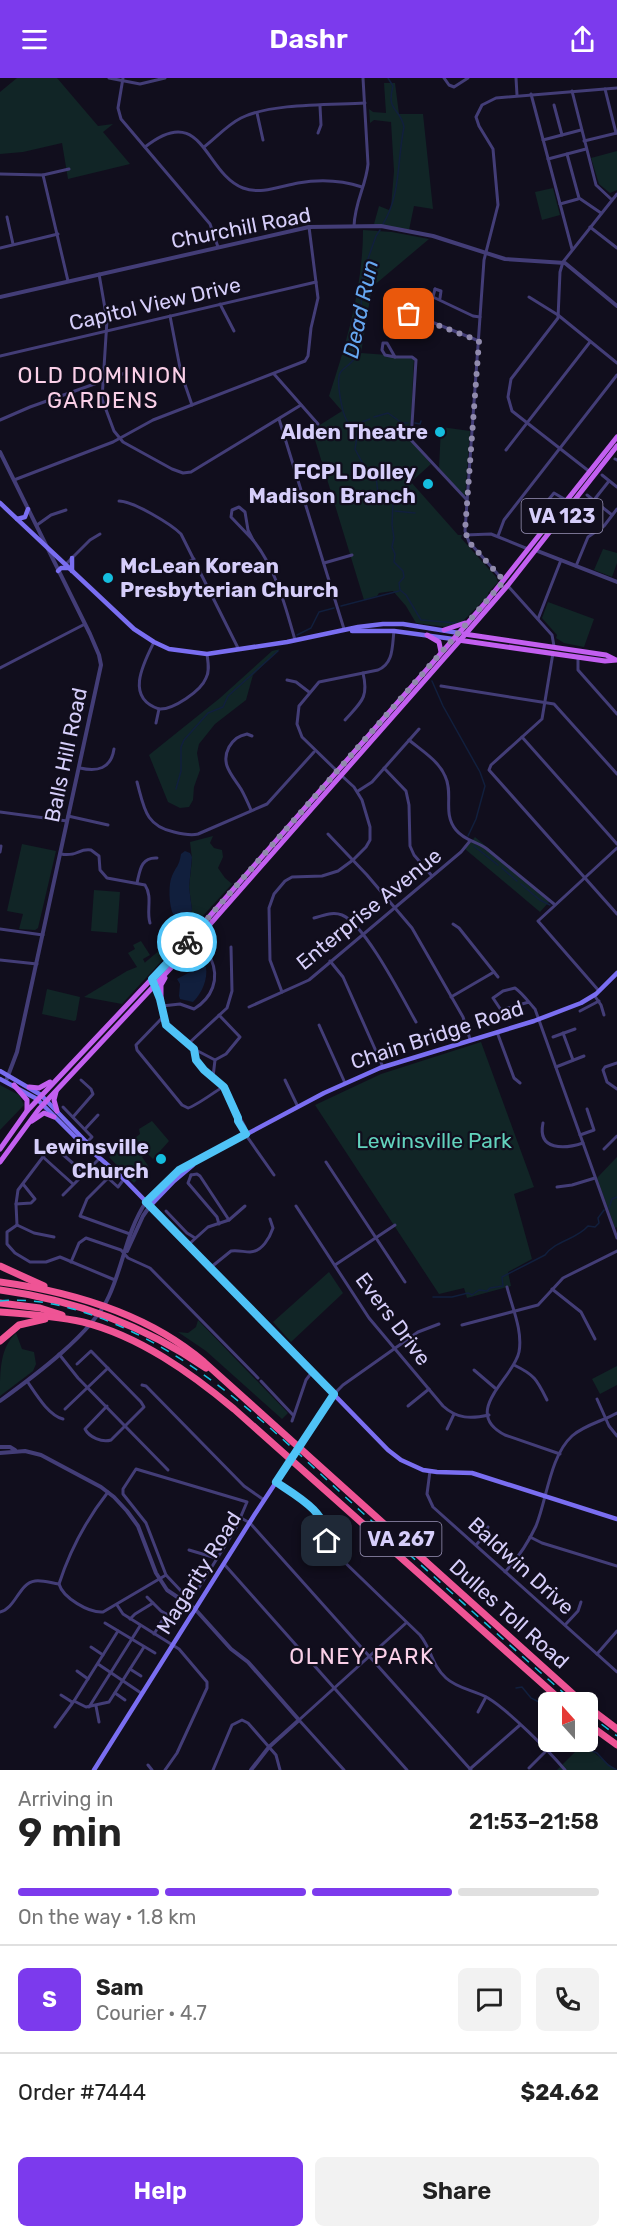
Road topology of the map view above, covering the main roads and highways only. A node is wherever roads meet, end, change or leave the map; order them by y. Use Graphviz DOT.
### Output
graph roads {
  1 [pos="617,437"];
  2 [pos="617,446"];
  3 [pos="0,503"];
  4 [pos="28,509"];
  5 [pos="17,519"];
  6 [pos="532,550"];
  7 [pos="72,558"];
  8 [pos="71,570"];
  9 [pos="58,571"];
  10 [pos="506,583"];
  11 [pos="472,622"];
  12 [pos="444,630"];
  13 [pos="345,631"];
  14 [pos="463,633"];
  15 [pos="427,635"];
  16 [pos="477,635"];
  17 [pos="457,640"];
  18 [pos="554,650"];
  19 [pos="441,653"];
  20 [pos="615,660"];
  21 [pos="339,774"];
  22 [pos="177,962"];
  23 [pos="617,974"];
  24 [pos="153,982"];
  25 [pos="131,1010"];
  26 [pos="0,1071"];
  27 [pos="59,1077"];
  28 [pos="0,1079"];
  29 [pos="14,1085"];
  30 [pos="29,1087"];
  31 [pos="58,1089"];
  32 [pos="39,1097"];
  33 [pos="45,1103"];
  34 [pos="27,1111"];
  35 [pos="58,1112"];
  36 [pos="22,1131"];
  37 [pos="0,1149"];
  38 [pos="99,1156"];
  39 [pos="200,1160"];
  40 [pos="0,1162"];
  41 [pos="148,1204"];
  42 [pos="0,1266"];
  43 [pos="0,1282"];
  44 [pos="0,1290"];
  45 [pos="69,1295"];
  46 [pos="0,1303"];
  47 [pos="91,1306"];
  48 [pos="0,1312"];
  49 [pos="65,1319"];
  50 [pos="78,1321"];
  51 [pos="0,1341"];
  52 [pos="334,1394"];
  53 [pos="617,1519"];
  54 [pos="552,1692"];
  55 [pos="571,1692"];
  56 [pos="598,1715"];
  57 [pos="617,1729"];
  58 [pos="598,1731"];
  59 [pos="617,1745"];
  60 [pos="94,1770"];
  1 -- 6 [label="main road, VA 123"];
  2 -- 6 [label="main road, VA 123"];
  3 -- 5 [label="main road"];
  4 -- 5 [label="main road"];
  5 -- 8 [label="main road"];
  6 -- 10 [label="main road, VA 123"];
  6 -- 10 [label="main road, VA 123"];
  7 -- 8 [label="main road"];
  8 -- 9 [label="main road"];
  8 -- 13 [label="main road"];
  10 -- 11 [label="main road, VA 123"];
  10 -- 11 [label="main road, VA 123"];
  11 -- 12 [label="main road"];
  11 -- 14 [label="main road, VA 123"];
  11 -- 16 [label="main road"];
  12 -- 13 [label="main road"];
  12 -- 14 [label="main road"];
  13 -- 15 [label="main road"];
  14 -- 16 [label="main road"];
  14 -- 17 [label="main road, VA 123"];
  15 -- 17 [label="main road"];
  15 -- 19 [label="main road"];
  16 -- 18 [label="main road"];
  17 -- 18 [label="main road"];
  17 -- 19 [label="main road, VA 123"];
  17 -- 21 [label="main road, VA 123"];
  18 -- 20 [label="main road"];
  18 -- 20 [label="main road"];
  19 -- 21 [label="main road, VA 123"];
  21 -- 22 [label="main road, VA 123"];
  21 -- 24 [label="main road, VA 123"];
  22 -- 24 [label="main road, VA 123"];
  22 -- 25 [label="main road"];
  23 -- 39 [label="main road, Chain Bridge Road"];
  24 -- 25 [label="main road, VA 123"];
  24 -- 27 [label="main road, VA 123"];
  25 -- 31 [label="main road, VA 123"];
  26 -- 30 [label="main road"];
  27 -- 30 [label="main road"];
  27 -- 32 [label="main road, VA 123"];
  28 -- 29 [label="main road"];
  29 -- 32 [label="main road"];
  29 -- 34 [label="main road"];
  30 -- 32 [label="main road"];
  31 -- 33 [label="main road, VA 123"];
  31 -- 35 [label="main road"];
  32 -- 33 [label="main road"];
  32 -- 34 [label="main road, VA 123"];
  33 -- 35 [label="main road"];
  33 -- 36 [label="main road, VA 123"];
  34 -- 37 [label="main road, VA 123"];
  35 -- 36 [label="main road"];
  35 -- 38 [label="main road"];
  35 -- 38 [label="main road"];
  36 -- 40 [label="main road, VA 123"];
  38 -- 41 [label="main road"];
  39 -- 41 [label="main road, Chain Bridge Road"];
  39 -- 41 [label="main road, Chain Bridge Road"];
  41 -- 52 [label="main road"];
  42 -- 45 [label="highway"];
  43 -- 45 [label="highway, Dulles Toll Road / VA 267"];
  44 -- 47 [label="highway"];
  45 -- 47 [label="highway, Dulles Toll Road / VA 267"];
  46 -- 50 [label="highway"];
  47 -- 55 [label="highway, Dulles Toll Road / VA 267"];
  48 -- 49 [label="highway"];
  49 -- 50 [label="highway"];
  49 -- 51 [label="highway"];
  50 -- 54 [label="highway, Dulles Toll Road / VA 267"];
  52 -- 53 [label="main road"];
  52 -- 60 [label="main road, Magarity Road"];
  56 -- 57 [label="highway"];
  58 -- 59 [label="highway"];
}
